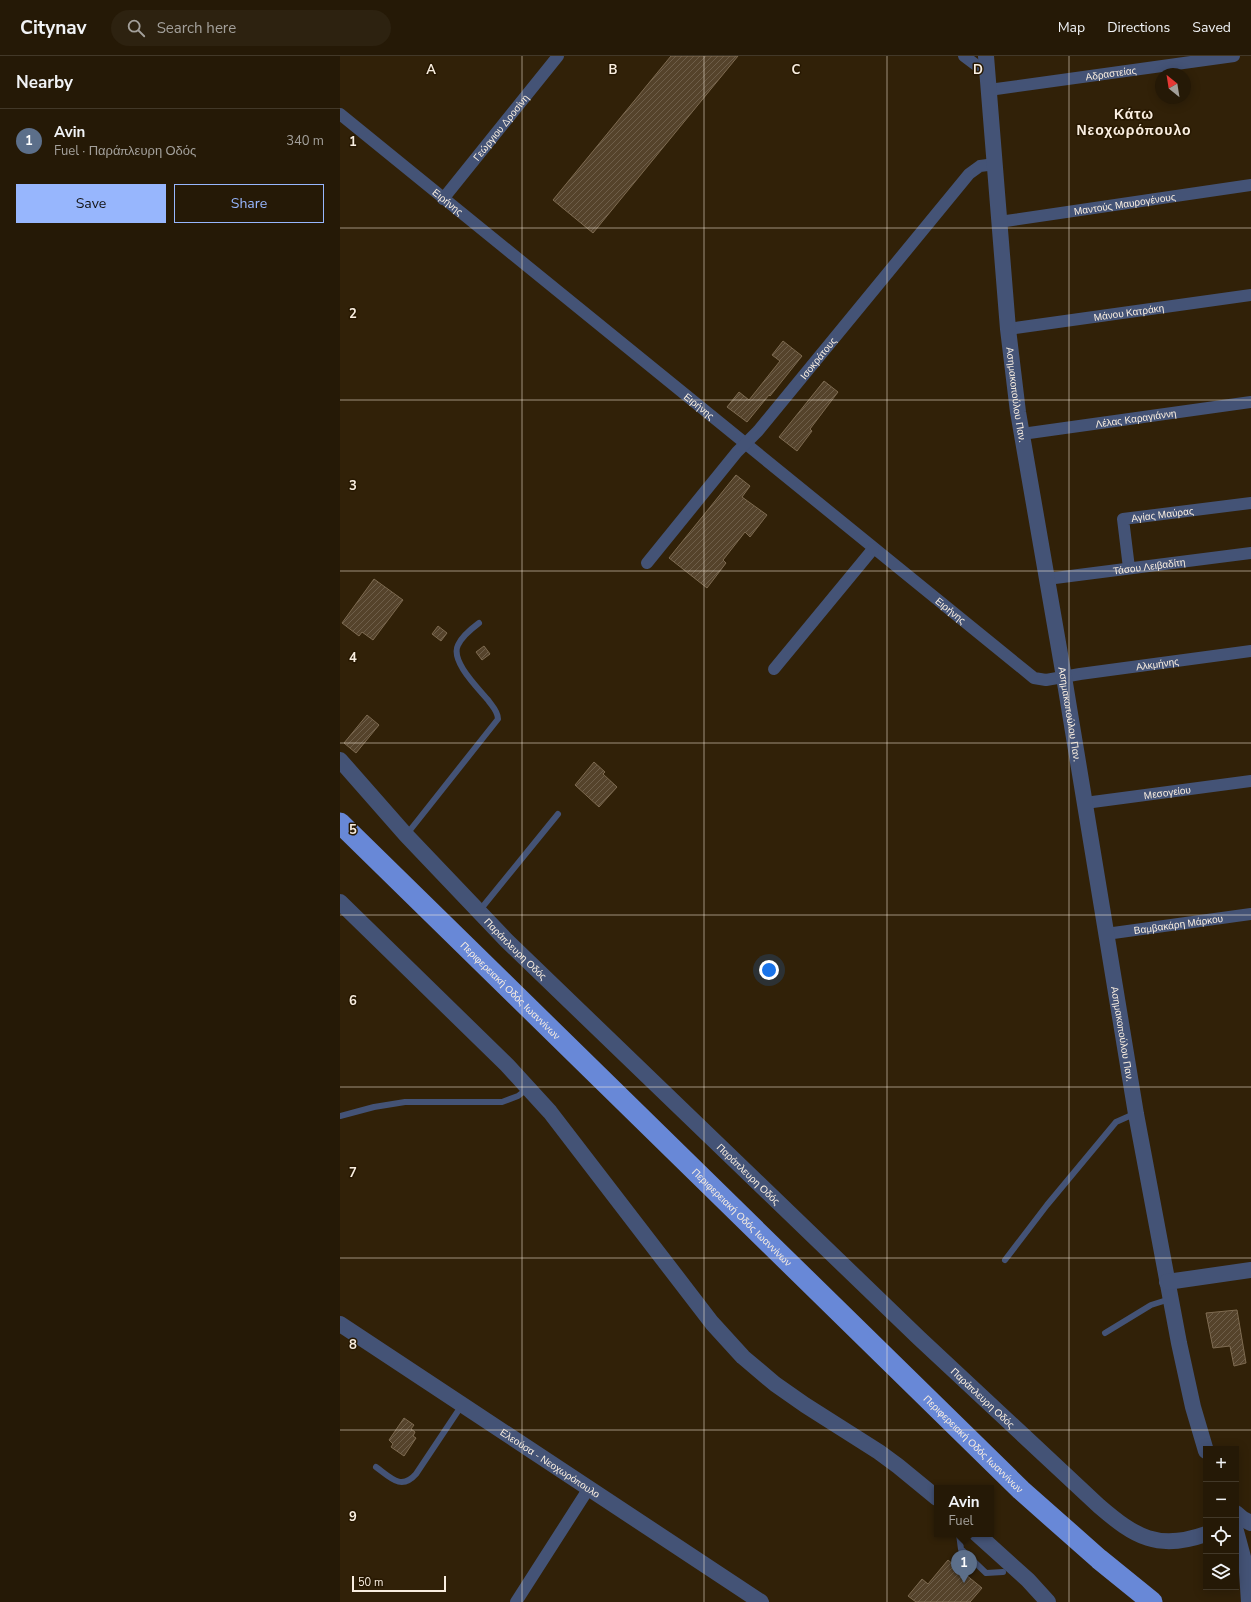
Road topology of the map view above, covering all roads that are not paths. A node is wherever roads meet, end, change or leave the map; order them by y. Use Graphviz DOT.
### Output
graph roads {
  1 [pos="558,56"];
  2 [pos="964,56"];
  3 [pos="986,56"];
  4 [pos="1234,56"];
  5 [pos="988,74"];
  6 [pos="989,90"];
  7 [pos="340,114"];
  8 [pos="995,164"];
  9 [pos="1251,185"];
  10 [pos="443,199"];
  11 [pos="999,222"];
  12 [pos="1251,295"];
  13 [pos="1008,329"];
  14 [pos="1251,402"];
  15 [pos="1022,434"];
  16 [pos="745,444"];
  17 [pos="1251,503"];
  18 [pos="873,549"];
  19 [pos="1251,552"];
  20 [pos="647,563"];
  21 [pos="1129,568"];
  22 [pos="1047,579"];
  23 [pos="479,623"];
  24 [pos="1251,651"];
  25 [pos="774,669"];
  26 [pos="1064,676"];
  27 [pos="340,760"];
  28 [pos="1251,781"];
  29 [pos="1084,804"];
  30 [pos="558,814"];
  31 [pos="340,823"];
  32 [pos="406,835"];
  33 [pos="340,902"];
  34 [pos="479,912"];
  35 [pos="1251,914"];
  36 [pos="1106,934"];
  37 [pos="528,1088"];
  38 [pos="1136,1114"];
  39 [pos="340,1116"];
  40 [pos="1005,1260"];
  41 [pos="1251,1270"];
  42 [pos="1167,1282"];
  43 [pos="1170,1299"];
  44 [pos="340,1324"];
  45 [pos="1105,1333"];
  46 [pos="462,1405"];
  47 [pos="1205,1446"];
  48 [pos="376,1467"];
  49 [pos="589,1488"];
  50 [pos="934,1496"];
  51 [pos="1239,1516"];
  52 [pos="1251,1524"];
  53 [pos="1239,1525"];
  54 [pos="1203,1535"];
  55 [pos="959,1537"];
  56 [pos="980,1537"];
  57 [pos="1187,1541"];
  58 [pos="1203,1543"];
  59 [pos="1240,1543"];
  60 [pos="1249,1565"];
  61 [pos="1003,1572"];
  62 [pos="1250,1595"];
  63 [pos="516,1602"];
  64 [pos="761,1602"];
  65 [pos="1048,1602"];
  66 [pos="1152,1602"];
  1 -- 10 [label="street, Γεώργιου Δροσίνη"];
  2 -- 5 [label="street"];
  3 -- 5 [label="street, Ασημακοπούλου Παν."];
  4 -- 6 [label="street, Αδραστείας"];
  5 -- 6 [label="street, Ασημακοπούλου Παν."];
  6 -- 8 [label="street, Ασημακοπούλου Παν."];
  7 -- 10 [label="street, Ειρήνης"];
  8 -- 11 [label="street, Ασημακοπούλου Παν."];
  8 -- 16 [label="street, Ισοκράτους"];
  9 -- 11 [label="street, Μαντούς Μαυρογένους"];
  10 -- 16 [label="street, Ειρήνης"];
  11 -- 13 [label="street, Ασημακοπούλου Παν."];
  12 -- 13 [label="street, Μάνου Κατράκη"];
  13 -- 15 [label="street, Ασημακοπούλου Παν."];
  14 -- 15 [label="street, Λέλας Καραγιάννη"];
  15 -- 22 [label="street, Ασημακοπούλου Παν."];
  16 -- 18 [label="street, Ειρήνης"];
  16 -- 20 [label="street, Ισοκράτους"];
  17 -- 21 [label="street, Αγίας Μαύρας"];
  18 -- 25 [label="street"];
  18 -- 26 [label="street, Ειρήνης"];
  19 -- 21 [label="street, Τάσου Λειβαδίτη"];
  21 -- 22 [label="street, Τάσου Λειβαδίτη"];
  22 -- 26 [label="street, Ασημακοπούλου Παν."];
  23 -- 32 [label="lane"];
  24 -- 26 [label="street, Αλκμήνης"];
  26 -- 29 [label="street, Ασημακοπούλου Παν."];
  27 -- 32 [label="street, Παράπλευρη Οδός"];
  28 -- 29 [label="street, Μεσογείου"];
  29 -- 36 [label="street, Ασημακοπούλου Παν."];
  30 -- 34 [label="lane"];
  31 -- 66 [label="highway, Περιφερειακή Οδός Ιωαννίνων"];
  32 -- 34 [label="street, Παράπλευρη Οδός"];
  33 -- 37 [label="street"];
  34 -- 57 [label="street, Παράπλευρη Οδός"];
  35 -- 36 [label="street, Βαμβακάρη Μάρκου"];
  36 -- 38 [label="street, Ασημακοπούλου Παν."];
  37 -- 39 [label="lane"];
  37 -- 50 [label="street"];
  38 -- 40 [label="lane"];
  38 -- 42 [label="street, Ασημακοπούλου Παν."];
  41 -- 42 [label="street"];
  42 -- 43 [label="street, Ασημακοπούλου Παν."];
  43 -- 45 [label="lane"];
  43 -- 47 [label="street, Ασημακοπούλου Παν."];
  44 -- 46 [label="street, Ελεούσα - Νεοχωρόπουλο"];
  46 -- 48 [label="lane"];
  46 -- 49 [label="street, Ελεούσα - Νεοχωρόπουλο"];
  49 -- 63 [label="street"];
  49 -- 64 [label="street, Ελεούσα - Νεοχωρόπουλο"];
  51 -- 52 [label="street"];
  52 -- 53 [label="street"];
  54 -- 57 [label="street, Παράπλευρη Οδός"];
  55 -- 61 [label="lane"];
  56 -- 65 [label="street"];
  57 -- 58 [label="street, Παράπλευρη Οδός"];
  59 -- 60 [label="street"];
  60 -- 62 [label="street"];
}
